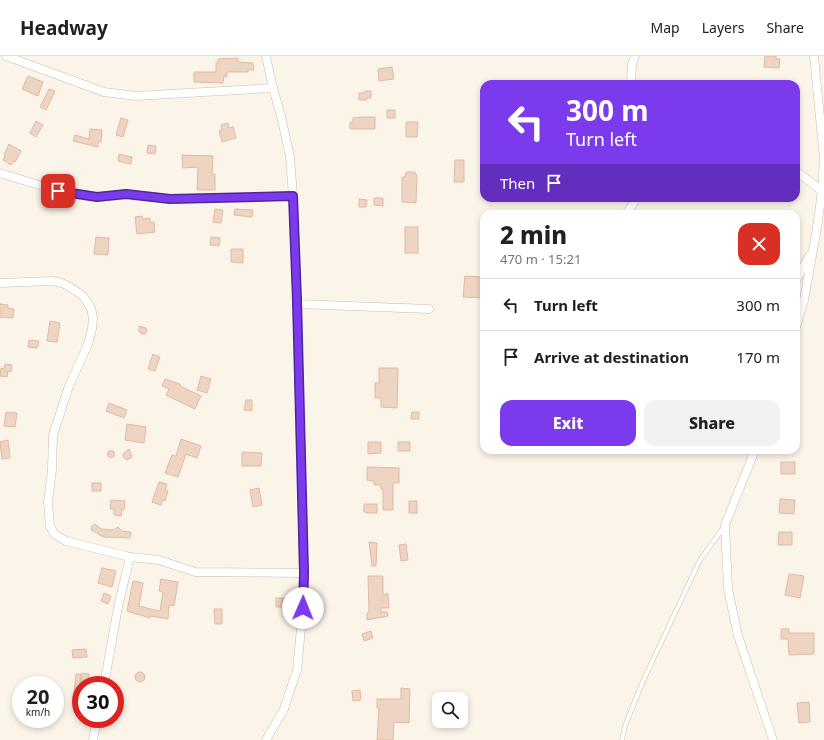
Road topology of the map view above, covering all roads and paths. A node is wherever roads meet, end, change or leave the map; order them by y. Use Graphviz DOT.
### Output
graph roads {
  1 [pos="5,56"];
  2 [pos="266,56"];
  3 [pos="635,56"];
  4 [pos="814,56"];
  5 [pos="0,61"];
  6 [pos="631,80"];
  7 [pos="273,88"];
  8 [pos="824,90"];
  9 [pos="818,99"];
  10 [pos="0,173"];
  11 [pos="800,174"];
  12 [pos="822,191"];
  13 [pos="293,196"];
  14 [pos="813,249"];
  15 [pos="800,273"];
  16 [pos="0,283"];
  17 [pos="297,304"];
  18 [pos="429,309"];
  19 [pos="800,314"];
  20 [pos="753,454"];
  21 [pos="726,525"];
  22 [pos="130,557"];
  23 [pos="304,573"];
  24 [pos="106,676"];
  25 [pos="95,728"];
  26 [pos="93,740"];
  27 [pos="266,740"];
  28 [pos="622,740"];
  29 [pos="773,740"];
  1 -- 5 [label="street"];
  1 -- 7 [label="street"];
  2 -- 7 [label="street"];
  3 -- 6 [label="street"];
  4 -- 9 [label="street"];
  7 -- 13 [label="street"];
  8 -- 9 [label="street"];
  9 -- 12 [label="street"];
  10 -- 13 [label="street"];
  11 -- 12 [label="street"];
  12 -- 14 [label="street"];
  13 -- 17 [label="street"];
  14 -- 15 [label="street"];
  14 -- 19 [label="street"];
  16 -- 22 [label="street"];
  17 -- 18 [label="street"];
  17 -- 23 [label="street"];
  20 -- 21 [label="street"];
  21 -- 28 [label="lane"];
  21 -- 29 [label="street"];
  22 -- 23 [label="street"];
  22 -- 24 [label="street"];
  23 -- 27 [label="street"];
  25 -- 26 [label="street"];
}
